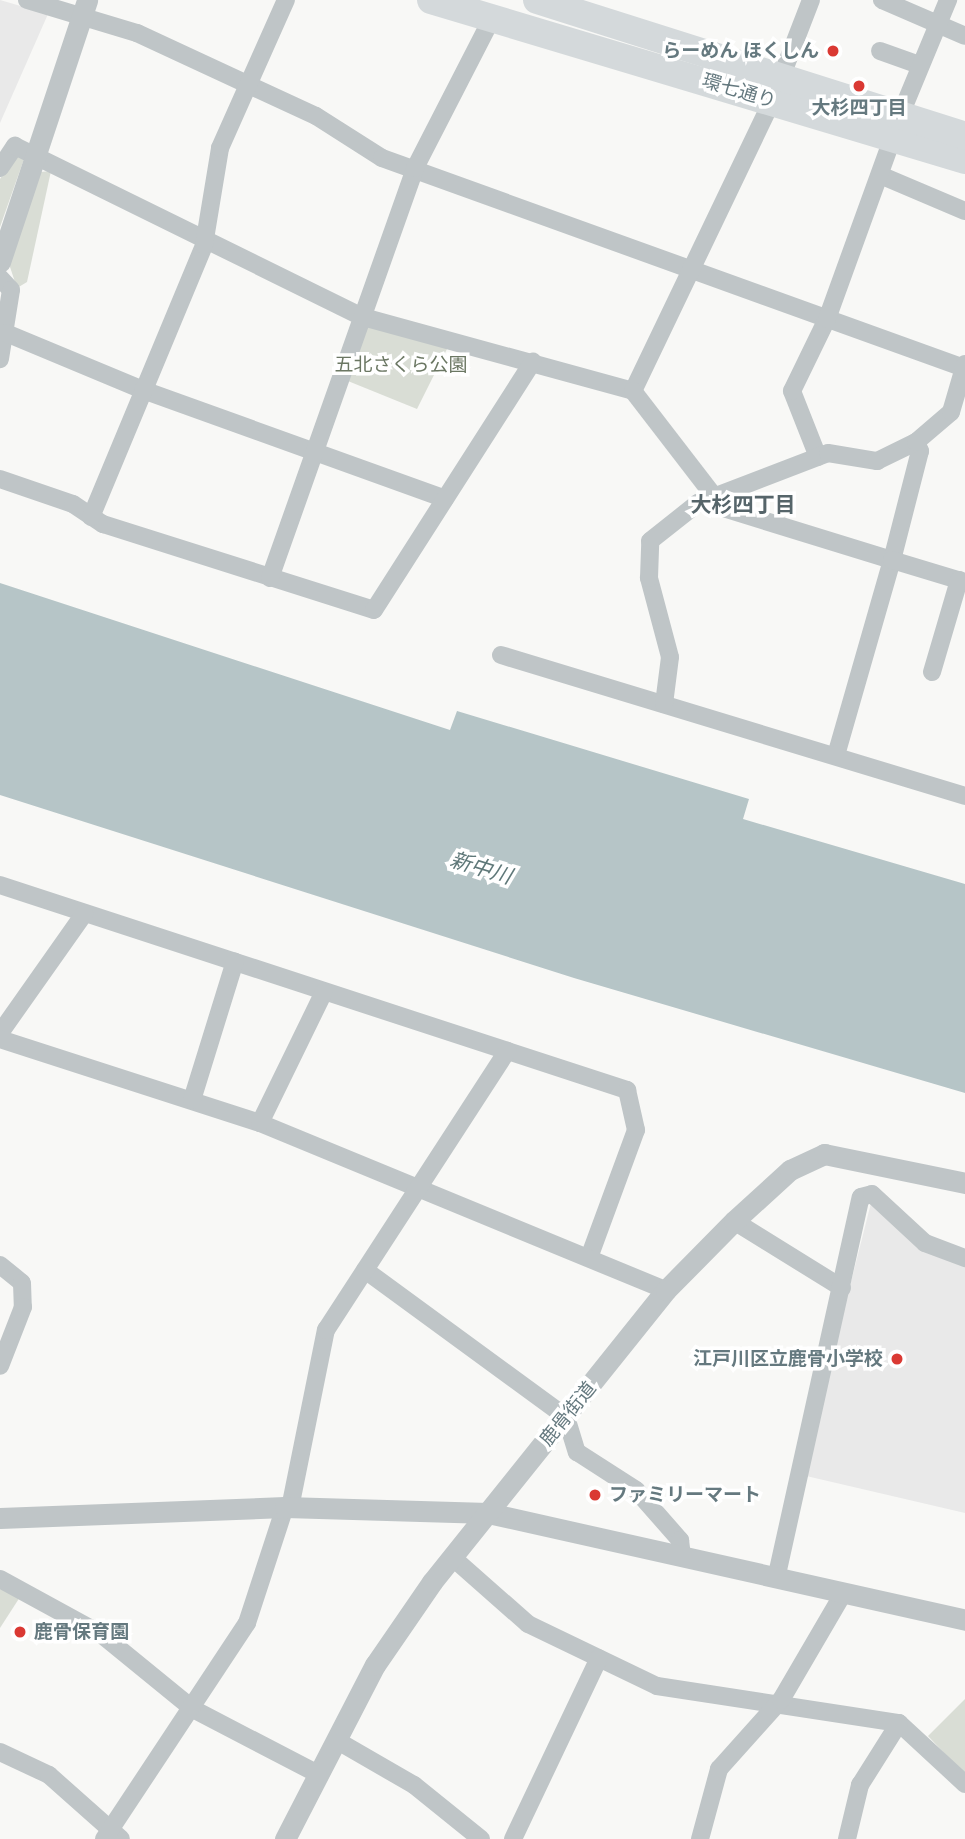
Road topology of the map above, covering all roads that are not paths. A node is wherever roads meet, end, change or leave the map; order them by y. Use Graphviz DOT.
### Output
graph roads {
  1 [pos="27,0"];
  2 [pos="286,0"];
  3 [pos="432,0"];
  4 [pos="537,0"];
  5 [pos="811,0"];
  6 [pos="882,0"];
  7 [pos="948,0"];
  8 [pos="83,8"];
  9 [pos="492,18"];
  10 [pos="934,23"];
  11 [pos="965,36"];
  12 [pos="880,51"];
  13 [pos="919,65"];
  14 [pos="249,86"];
  15 [pos="775,89"];
  16 [pos="896,127"];
  17 [pos="965,136"];
  18 [pos="32,153"];
  19 [pos="965,160"];
  20 [pos="0,168"];
  21 [pos="415,168"];
  22 [pos="880,175"];
  23 [pos="965,211"];
  24 [pos="204,245"];
  25 [pos="0,262"];
  26 [pos="691,270"];
  27 [pos="0,278"];
  28 [pos="363,317"];
  29 [pos="827,320"];
  30 [pos="6,332"];
  31 [pos="0,359"];
  32 [pos="533,361"];
  33 [pos="964,370"];
  34 [pos="143,390"];
  35 [pos="633,391"];
  36 [pos="916,442"];
  37 [pos="314,452"];
  38 [pos="818,457"];
  39 [pos="0,479"];
  40 [pos="710,498"];
  41 [pos="445,499"];
  42 [pos="91,517"];
  43 [pos="892,560"];
  44 [pos="270,578"];
  45 [pos="962,581"];
  46 [pos="501,655"];
  47 [pos="932,672"];
  48 [pos="664,704"];
  49 [pos="836,755"];
  50 [pos="965,796"];
  51 [pos="0,885"];
  52 [pos="84,914"];
  53 [pos="235,961"];
  54 [pos="324,992"];
  55 [pos="0,1036"];
  56 [pos="507,1051"];
  57 [pos="192,1100"];
  58 [pos="260,1123"];
  59 [pos="965,1183"];
  60 [pos="418,1188"];
  61 [pos="734,1221"];
  62 [pos="589,1258"];
  63 [pos="965,1258"];
  64 [pos="0,1265"];
  65 [pos="365,1270"];
  66 [pos="842,1288"];
  67 [pos="666,1290"];
  68 [pos="0,1366"];
  69 [pos="566,1417"];
  70 [pos="287,1507"];
  71 [pos="488,1513"];
  72 [pos="0,1517"];
  73 [pos="682,1556"];
  74 [pos="452,1557"];
  75 [pos="775,1578"];
  76 [pos="0,1579"];
  77 [pos="843,1594"];
  78 [pos="965,1620"];
  79 [pos="599,1658"];
  80 [pos="781,1700"];
  81 [pos="193,1709"];
  82 [pos="898,1723"];
  83 [pos="336,1740"];
  84 [pos="0,1752"];
  85 [pos="317,1774"];
  86 [pos="965,1784"];
  87 [pos="112,1836"];
  88 [pos="285,1839"];
  89 [pos="481,1839"];
  90 [pos="513,1839"];
  91 [pos="700,1839"];
  92 [pos="847,1839"];
  1 -- 8 [label="street"];
  2 -- 14 [label="street"];
  3 -- 9 [label="main road, 環七通り"];
  4 -- 15 [label="main road, 環七通り"];
  5 -- 15 [label="street"];
  6 -- 10 [label="street"];
  7 -- 10 [label="street"];
  8 -- 14 [label="street"];
  8 -- 18 [label="street"];
  9 -- 15 [label="main road, 環七通り"];
  9 -- 21 [label="street"];
  10 -- 11 [label="street"];
  10 -- 13 [label="street"];
  12 -- 13 [label="street"];
  13 -- 16 [label="street"];
  14 -- 21 [label="street"];
  14 -- 24 [label="street"];
  15 -- 16 [label="main road, 環七通り"];
  15 -- 26 [label="street"];
  16 -- 17 [label="main road, 環七通り"];
  16 -- 19 [label="main road, 環七通り"];
  16 -- 22 [label="street"];
  18 -- 20 [label="street"];
  18 -- 24 [label="street"];
  18 -- 25 [label="street"];
  21 -- 26 [label="street"];
  21 -- 28 [label="street"];
  22 -- 23 [label="street"];
  22 -- 29 [label="street"];
  24 -- 28 [label="street"];
  24 -- 34 [label="street"];
  26 -- 29 [label="street"];
  26 -- 35 [label="street"];
  27 -- 30 [label="street"];
  28 -- 32 [label="street"];
  28 -- 37 [label="street"];
  29 -- 33 [label="street"];
  29 -- 38 [label="street"];
  30 -- 31 [label="street"];
  30 -- 34 [label="street"];
  32 -- 35 [label="street"];
  32 -- 41 [label="street"];
  33 -- 36 [label="street"];
  34 -- 37 [label="street"];
  34 -- 42 [label="street"];
  35 -- 40 [label="street"];
  36 -- 38 [label="street"];
  36 -- 43 [label="street"];
  37 -- 41 [label="street"];
  37 -- 44 [label="street"];
  38 -- 40 [label="street"];
  39 -- 42 [label="street"];
  40 -- 43 [label="street"];
  40 -- 48 [label="street"];
  41 -- 44 [label="street"];
  42 -- 44 [label="street"];
  43 -- 45 [label="street"];
  43 -- 49 [label="street"];
  45 -- 47 [label="street"];
  46 -- 48 [label="street"];
  48 -- 49 [label="street"];
  49 -- 50 [label="street"];
  51 -- 52 [label="street"];
  52 -- 53 [label="street"];
  52 -- 55 [label="street"];
  53 -- 54 [label="street"];
  53 -- 57 [label="street"];
  54 -- 56 [label="street"];
  54 -- 58 [label="street"];
  55 -- 57 [label="street"];
  56 -- 60 [label="street"];
  56 -- 62 [label="street"];
  57 -- 58 [label="street"];
  58 -- 60 [label="street"];
  59 -- 61 [label="street, 鹿骨街道"];
  60 -- 62 [label="street"];
  60 -- 65 [label="street"];
  61 -- 66 [label="street"];
  61 -- 67 [label="street, 鹿骨街道"];
  62 -- 67 [label="street"];
  63 -- 66 [label="street"];
  64 -- 68 [label="street"];
  65 -- 69 [label="street"];
  65 -- 70 [label="street"];
  66 -- 75 [label="street"];
  67 -- 69 [label="street, 鹿骨街道"];
  69 -- 71 [label="street, 鹿骨街道"];
  69 -- 73 [label="street"];
  70 -- 71 [label="street"];
  70 -- 72 [label="street"];
  70 -- 81 [label="street"];
  71 -- 73 [label="street"];
  71 -- 74 [label="street, 鹿骨街道"];
  73 -- 75 [label="street"];
  74 -- 79 [label="street"];
  74 -- 83 [label="street, 鹿骨街道"];
  75 -- 77 [label="street"];
  76 -- 81 [label="street"];
  77 -- 78 [label="street"];
  77 -- 80 [label="street"];
  79 -- 80 [label="street"];
  79 -- 90 [label="street"];
  80 -- 82 [label="street"];
  80 -- 91 [label="street"];
  81 -- 85 [label="street"];
  81 -- 87 [label="street"];
  82 -- 86 [label="street"];
  82 -- 92 [label="street"];
  83 -- 85 [label="street, 鹿骨街道"];
  83 -- 89 [label="street"];
  84 -- 87 [label="street"];
  85 -- 88 [label="street, 鹿骨街道"];
}
